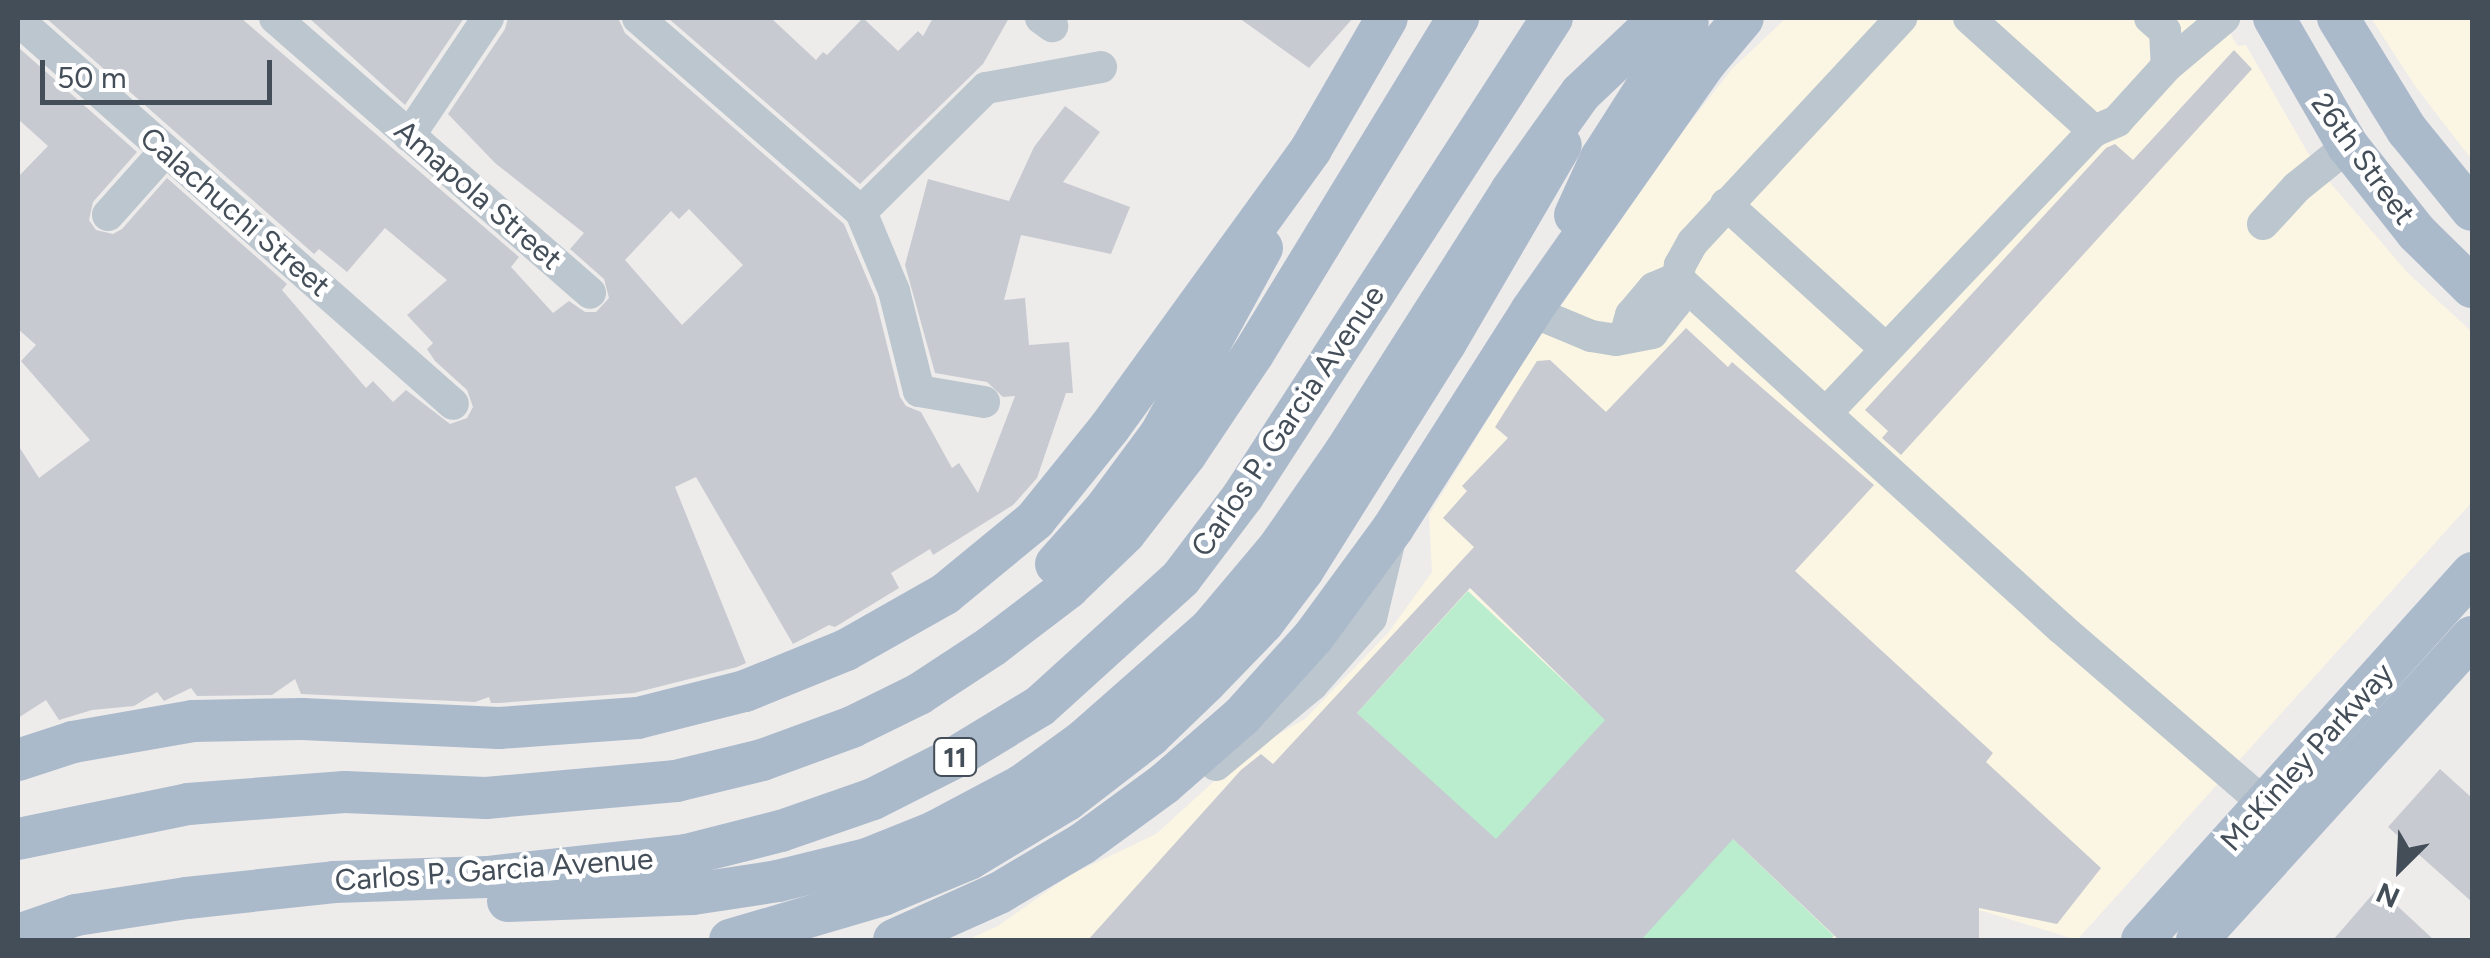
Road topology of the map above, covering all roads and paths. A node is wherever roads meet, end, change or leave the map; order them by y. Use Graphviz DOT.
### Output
graph roads {
  1 [pos="275,18"];
  2 [pos="488,18"];
  3 [pos="638,18"];
  4 [pos="1387,18"];
  5 [pos="1458,18"];
  6 [pos="1552,18"];
  7 [pos="1630,18"];
  8 [pos="1743,18"];
  9 [pos="1901,18"];
  10 [pos="1969,18"];
  11 [pos="2207,18"];
  12 [pos="2224,18"];
  13 [pos="2274,18"];
  14 [pos="2338,18"];
  15 [pos="18,20"];
  16 [pos="1674,20"];
  17 [pos="2158,24"];
  18 [pos="2167,66"];
  19 [pos="1101,67"];
  20 [pos="2094,131"];
  21 [pos="409,136"];
  22 [pos="1310,149"];
  23 [pos="165,150"];
  24 [pos="2354,154"];
  25 [pos="1726,204"];
  26 [pos="2472,210"];
  27 [pos="861,212"];
  28 [pos="108,216"];
  29 [pos="2270,230"];
  30 [pos="1676,278"];
  31 [pos="2472,286"];
  32 [pos="590,294"];
  33 [pos="1531,310"];
  34 [pos="1886,348"];
  35 [pos="984,402"];
  36 [pos="453,404"];
  37 [pos="1828,412"];
  38 [pos="2472,573"];
  39 [pos="2472,637"];
  40 [pos="992,646"];
  41 [pos="18,760"];
  42 [pos="2263,804"];
  43 [pos="2296,831"];
  44 [pos="18,839"];
  45 [pos="334,882"];
  46 [pos="18,935"];
  47 [pos="730,940"];
  48 [pos="894,940"];
  49 [pos="2142,940"];
  50 [pos="2197,940"];
  1 -- 21 [label="street, Amapola Street"];
  2 -- 21 [label="street"];
  3 -- 27 [label="street"];
  4 -- 22 [label="main road"];
  5 -- 40 [label="main road, 11"];
  6 -- 45 [label="main road, Carlos P. Garcia Avenue / 11"];
  7 -- 47 [label="main road"];
  8 -- 33 [label="main road"];
  9 -- 25 [label="street"];
  10 -- 20 [label="street"];
  11 -- 17 [label="street"];
  12 -- 18 [label="street"];
  13 -- 24 [label="main road, 26th Street"];
  14 -- 26 [label="main road, 26th Street"];
  15 -- 23 [label="street, Calachuchi Street"];
  16 -- 33 [label="main road"];
  16 -- 45 [label="main road, bridge"];
  17 -- 18 [label="street"];
  18 -- 20 [label="street"];
  19 -- 27 [label="street"];
  20 -- 34 [label="street"];
  21 -- 32 [label="street, Amapola Street"];
  22 -- 40 [label="main road"];
  22 -- 41 [label="main road"];
  23 -- 28 [label="street"];
  23 -- 36 [label="street, Calachuchi Street"];
  24 -- 29 [label="street"];
  24 -- 31 [label="main road, 26th Street"];
  25 -- 30 [label="street"];
  25 -- 34 [label="street"];
  27 -- 35 [label="street"];
  30 -- 33 [label="street"];
  30 -- 37 [label="street"];
  33 -- 48 [label="main road"];
  34 -- 37 [label="street"];
  37 -- 42 [label="street"];
  38 -- 42 [label="main road, McKinley Parkway"];
  39 -- 43 [label="main road, McKinley Parkway"];
  40 -- 44 [label="main road, 11"];
  42 -- 43 [label="street"];
  42 -- 49 [label="main road, McKinley Parkway"];
  43 -- 50 [label="main road, McKinley Parkway"];
  45 -- 46 [label="main road, Carlos P. Garcia Avenue / 11"];
}
